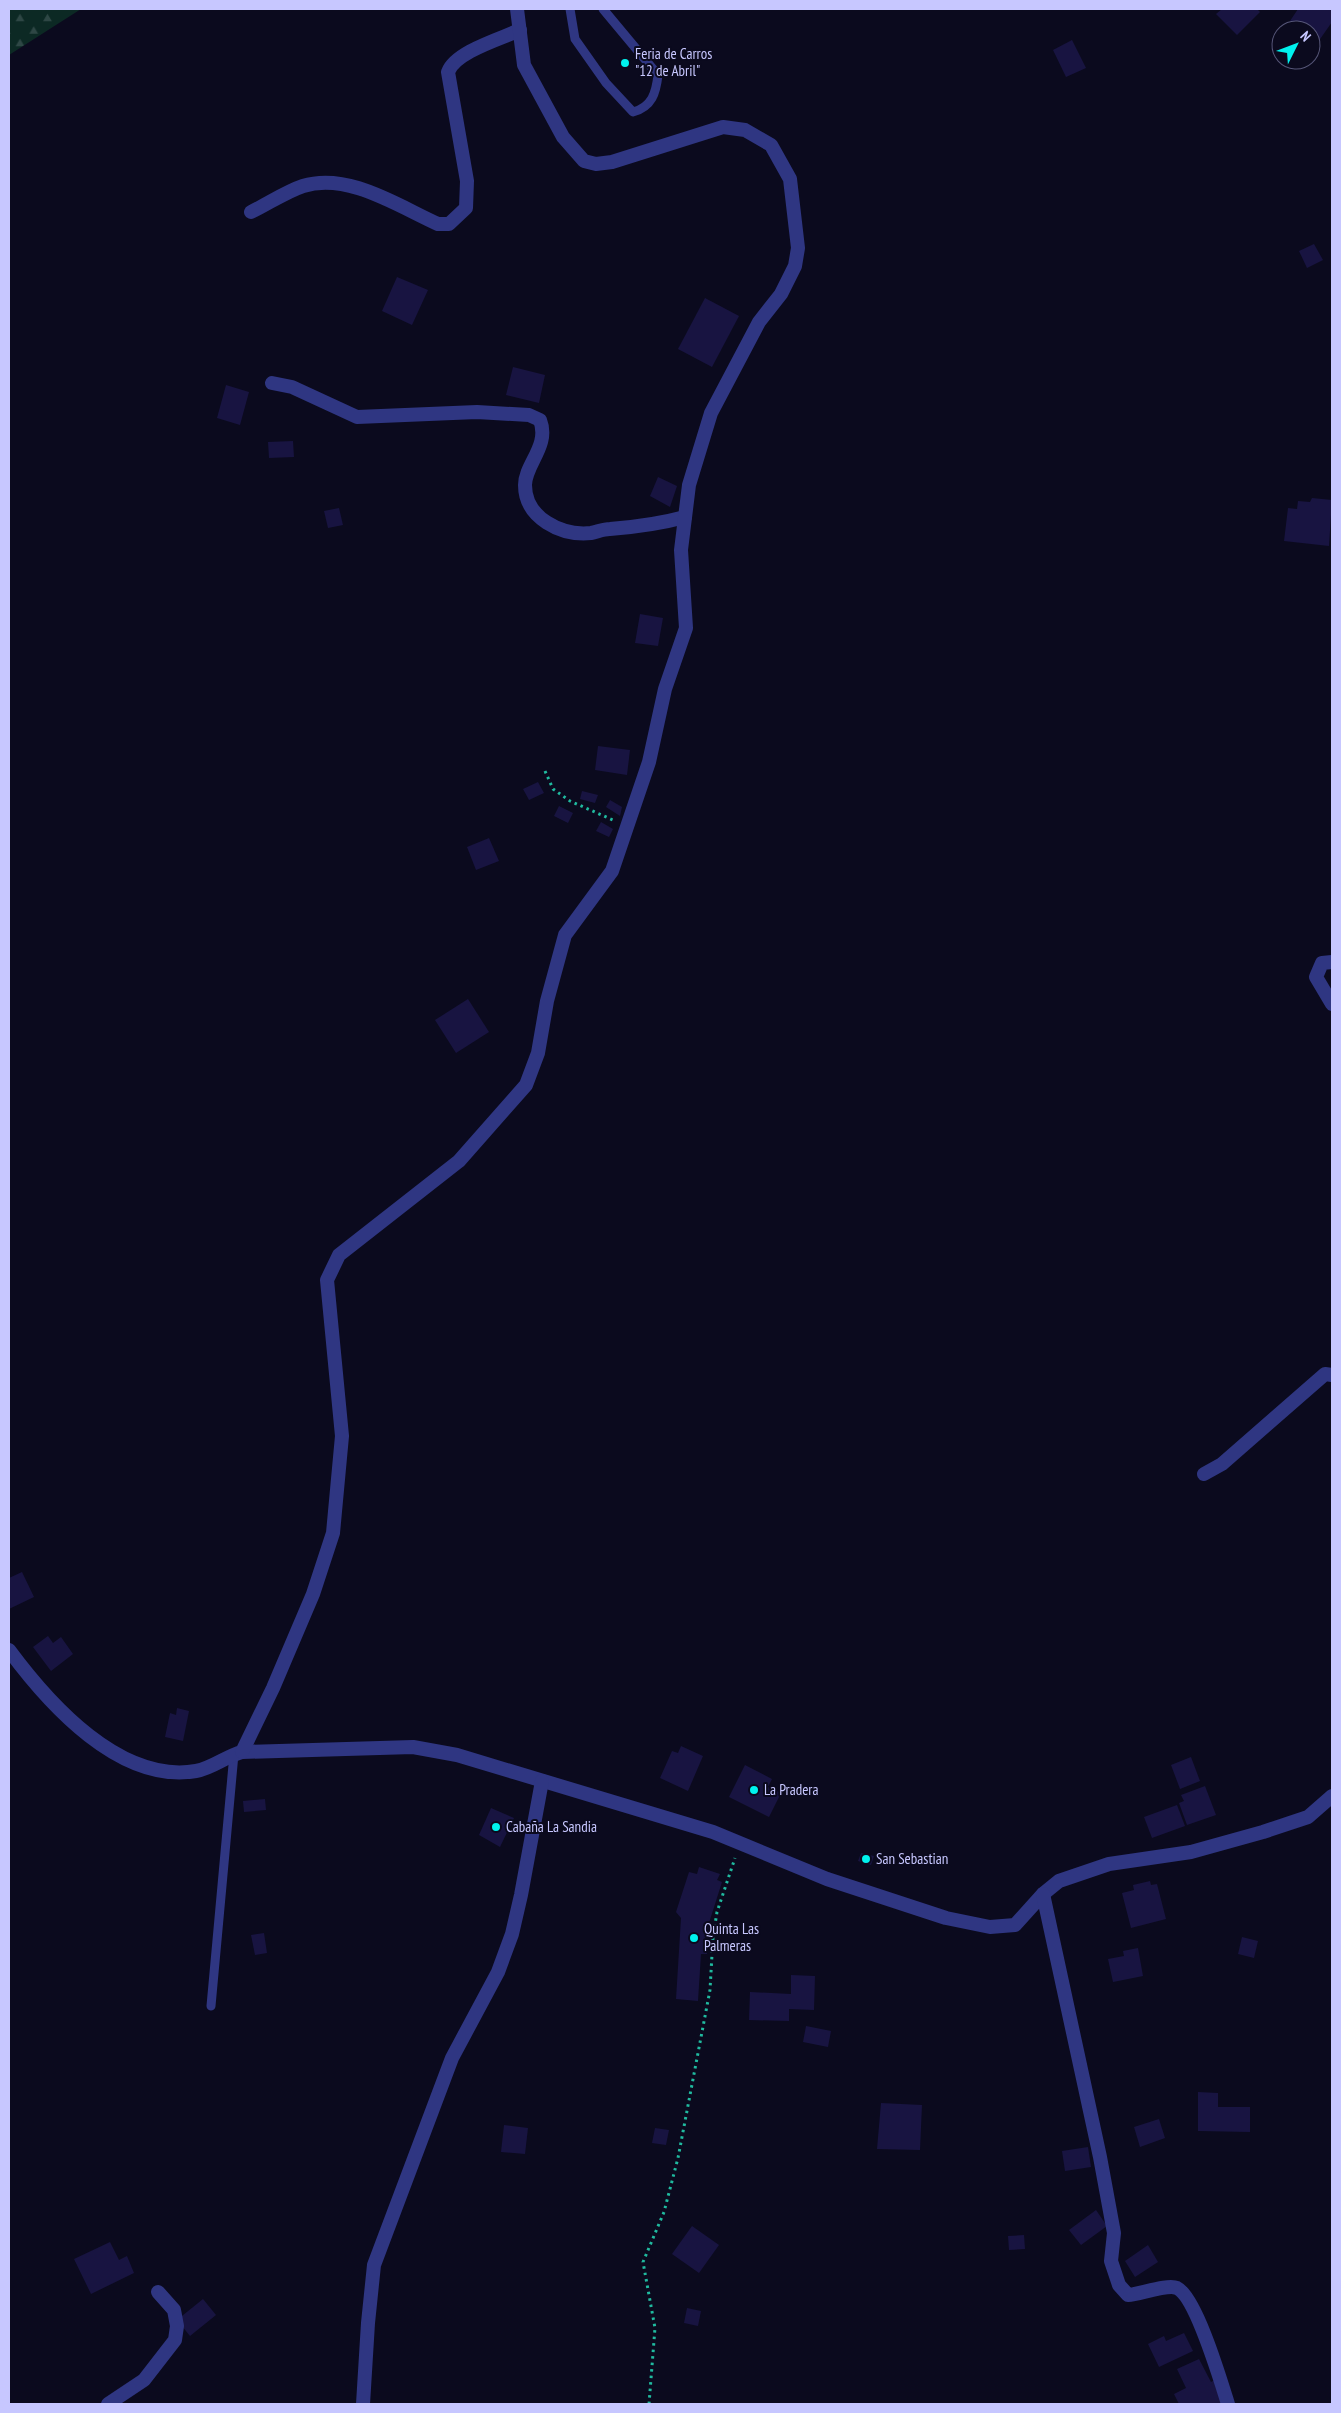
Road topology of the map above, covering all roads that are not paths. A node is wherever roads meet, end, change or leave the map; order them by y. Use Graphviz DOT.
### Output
graph roads {
  1 [pos="518,9"];
  2 [pos="570,9"];
  3 [pos="603,9"];
  4 [pos="520,30"];
  5 [pos="251,212"];
  6 [pos="272,382"];
  7 [pos="685,517"];
  8 [pos="1332,962"];
  9 [pos="1332,1004"];
  10 [pos="1332,1375"];
  11 [pos="1204,1474"];
  12 [pos="9,1650"];
  13 [pos="238,1753"];
  14 [pos="542,1781"];
  15 [pos="1332,1796"];
  16 [pos="1043,1894"];
  17 [pos="211,2006"];
  18 [pos="158,2292"];
  19 [pos="108,2404"];
  20 [pos="363,2404"];
  21 [pos="1228,2404"];
  1 -- 4 [label="street"];
  2 -- 3 [label="lane"];
  4 -- 5 [label="street"];
  4 -- 7 [label="street"];
  6 -- 7 [label="street"];
  7 -- 13 [label="street"];
  8 -- 9 [label="street"];
  10 -- 11 [label="street"];
  12 -- 13 [label="street"];
  13 -- 14 [label="street"];
  13 -- 17 [label="lane"];
  14 -- 16 [label="street"];
  14 -- 20 [label="street"];
  15 -- 16 [label="street"];
  16 -- 21 [label="street"];
  18 -- 19 [label="street"];
}
